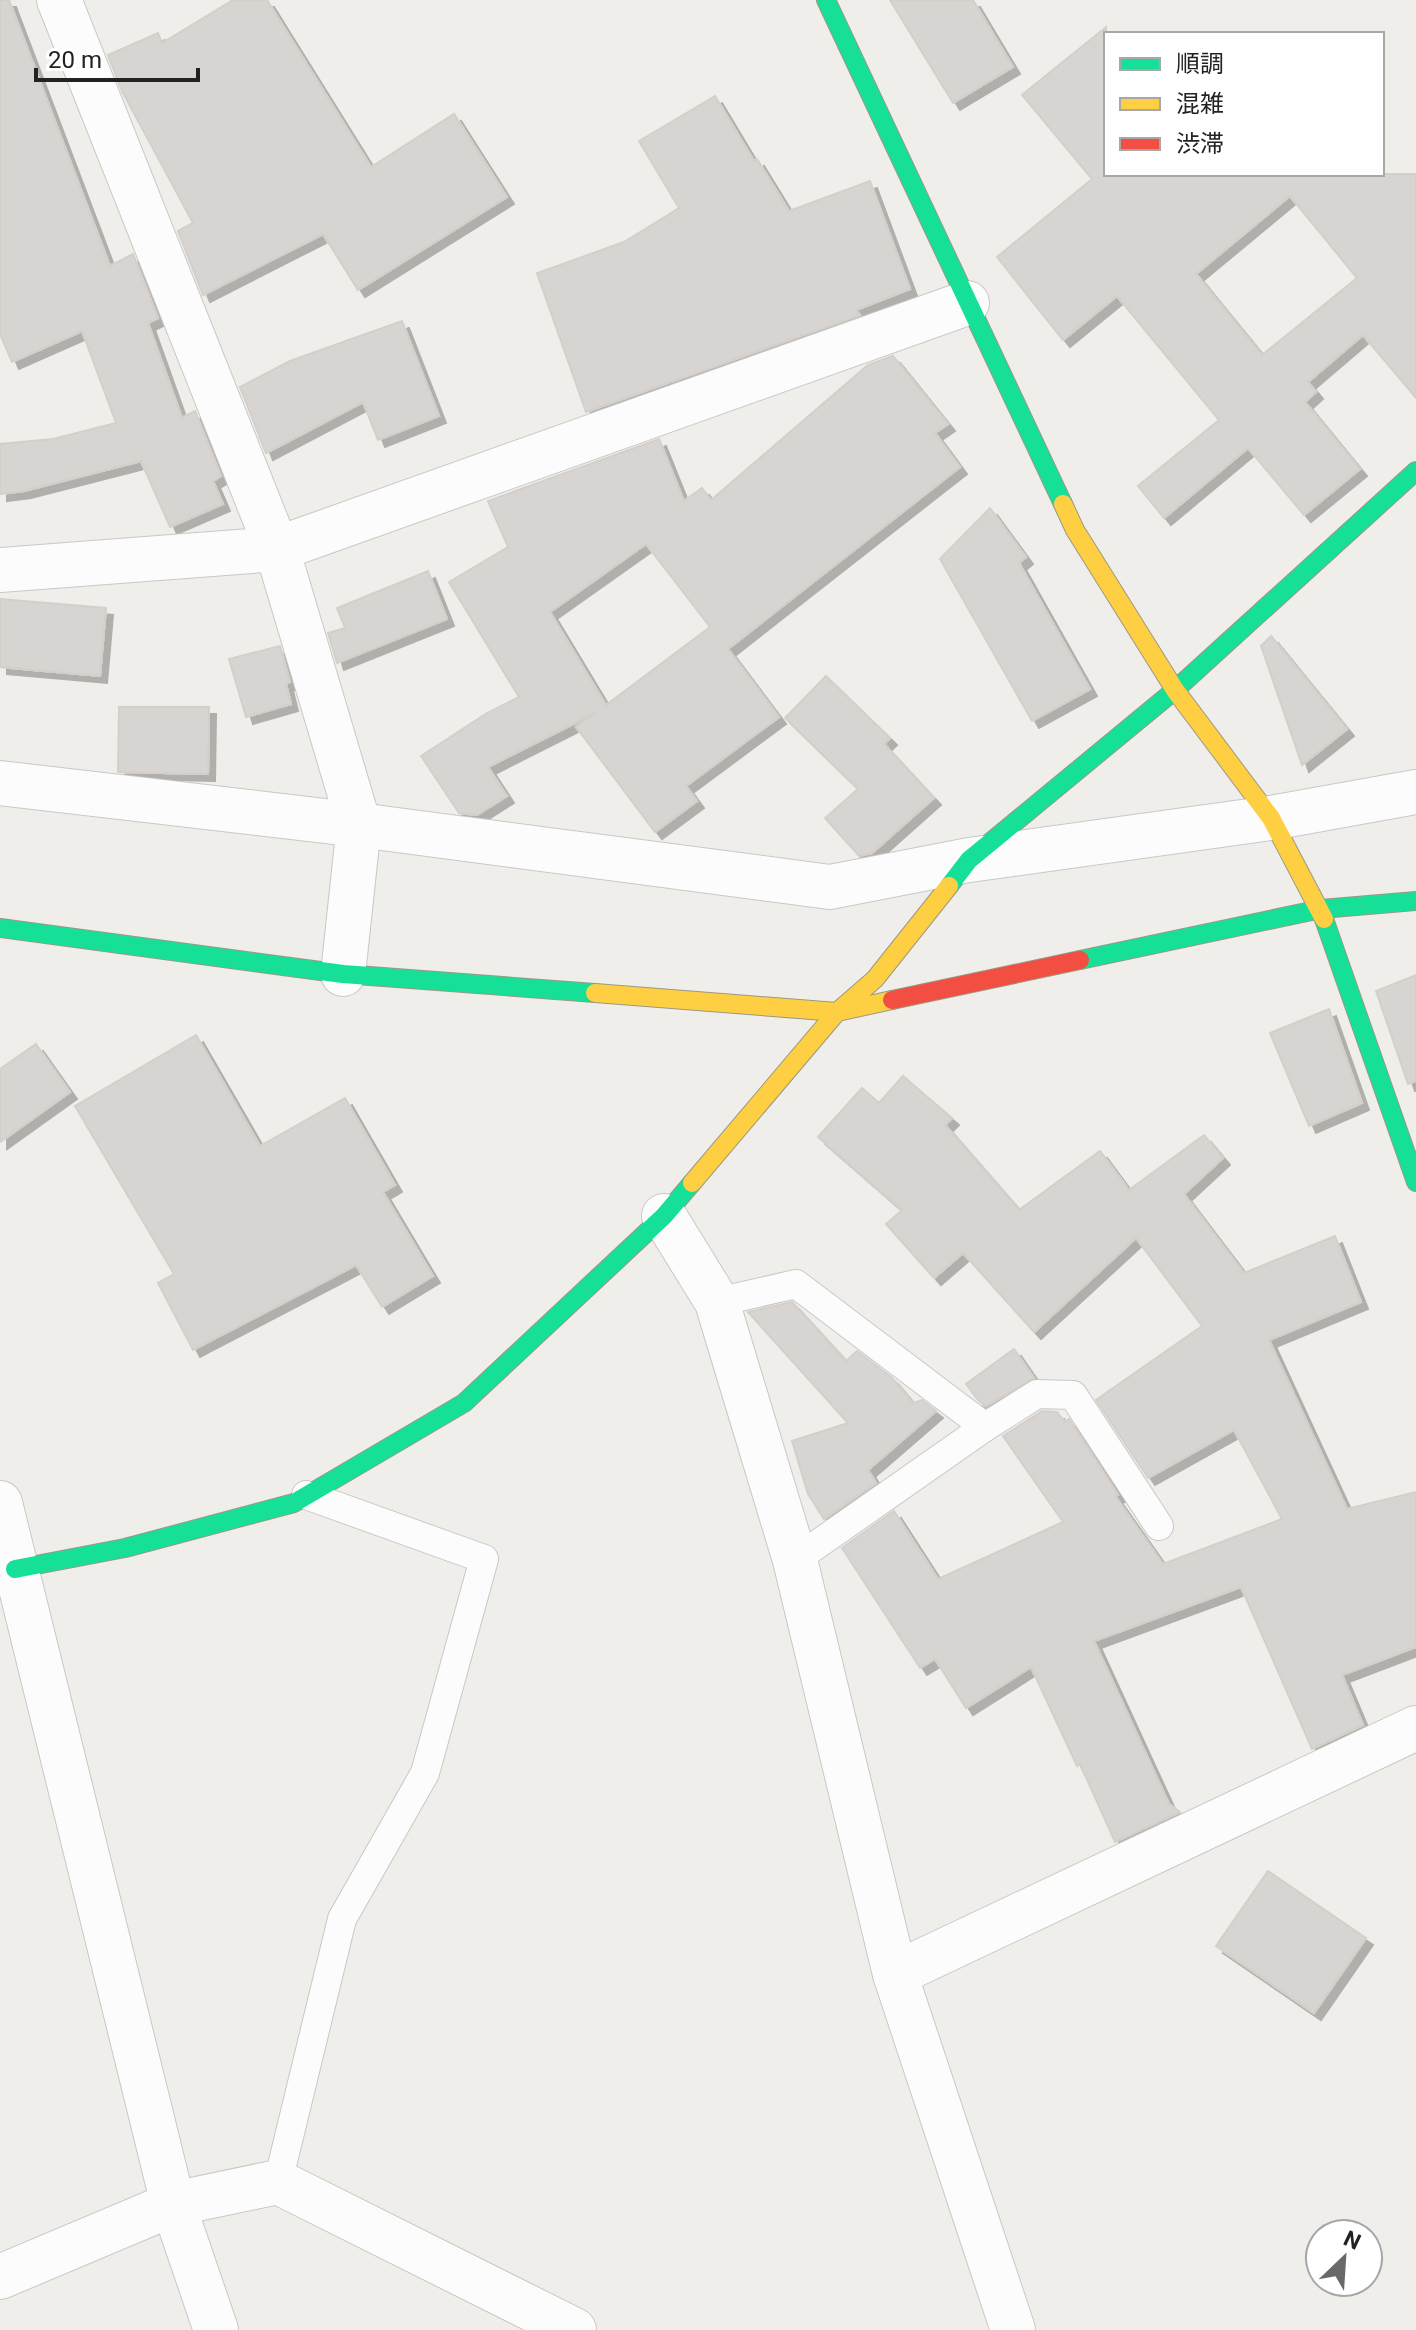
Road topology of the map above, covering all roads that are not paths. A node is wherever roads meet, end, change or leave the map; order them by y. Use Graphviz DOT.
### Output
graph roads {
  1 [pos="59,0"];
  2 [pos="829,1"];
  3 [pos="967,303"];
  4 [pos="1416,471"];
  5 [pos="277,549"];
  6 [pos="0,570"];
  7 [pos="1175,690"];
  8 [pos="0,783"];
  9 [pos="1416,792"];
  10 [pos="1271,818"];
  11 [pos="359,825"];
  12 [pos="969,860"];
  13 [pos="1416,901"];
  14 [pos="1321,909"];
  15 [pos="0,928"];
  16 [pos="343,974"];
  17 [pos="837,1012"];
  18 [pos="1416,1182"];
  19 [pos="664,1216"];
  20 [pos="717,1302"];
  21 [pos="985,1427"];
  22 [pos="306,1495"];
  23 [pos="0,1503"];
  24 [pos="1159,1526"];
  25 [pos="795,1560"];
  26 [pos="8,1570"];
  27 [pos="1416,1728"];
  28 [pos="895,1974"];
  29 [pos="278,2182"];
  30 [pos="173,2204"];
  31 [pos="0,2277"];
  32 [pos="216,2330"];
  33 [pos="574,2330"];
  34 [pos="1013,2330"];
  1 -- 5 [label="street"];
  2 -- 3 [label="street"];
  3 -- 5 [label="street"];
  3 -- 7 [label="street"];
  4 -- 7 [label="street"];
  5 -- 6 [label="street"];
  5 -- 11 [label="street"];
  7 -- 10 [label="street"];
  7 -- 12 [label="street"];
  8 -- 11 [label="street"];
  9 -- 10 [label="street"];
  10 -- 12 [label="street"];
  10 -- 14 [label="street"];
  11 -- 12 [label="street"];
  11 -- 16 [label="street"];
  12 -- 17 [label="street"];
  13 -- 14 [label="street"];
  14 -- 17 [label="street"];
  14 -- 18 [label="street"];
  15 -- 16 [label="street"];
  16 -- 17 [label="street"];
  17 -- 19 [label="street"];
  19 -- 20 [label="street"];
  19 -- 22 [label="street"];
  20 -- 21 [label="lane"];
  20 -- 25 [label="street"];
  21 -- 24 [label="lane"];
  21 -- 25 [label="lane"];
  22 -- 26 [label="street"];
  22 -- 29 [label="lane"];
  23 -- 26 [label="street"];
  25 -- 28 [label="street"];
  26 -- 30 [label="street"];
  27 -- 28 [label="street"];
  28 -- 34 [label="street"];
  29 -- 30 [label="street"];
  29 -- 33 [label="street"];
  30 -- 31 [label="street"];
  30 -- 32 [label="street"];
}
